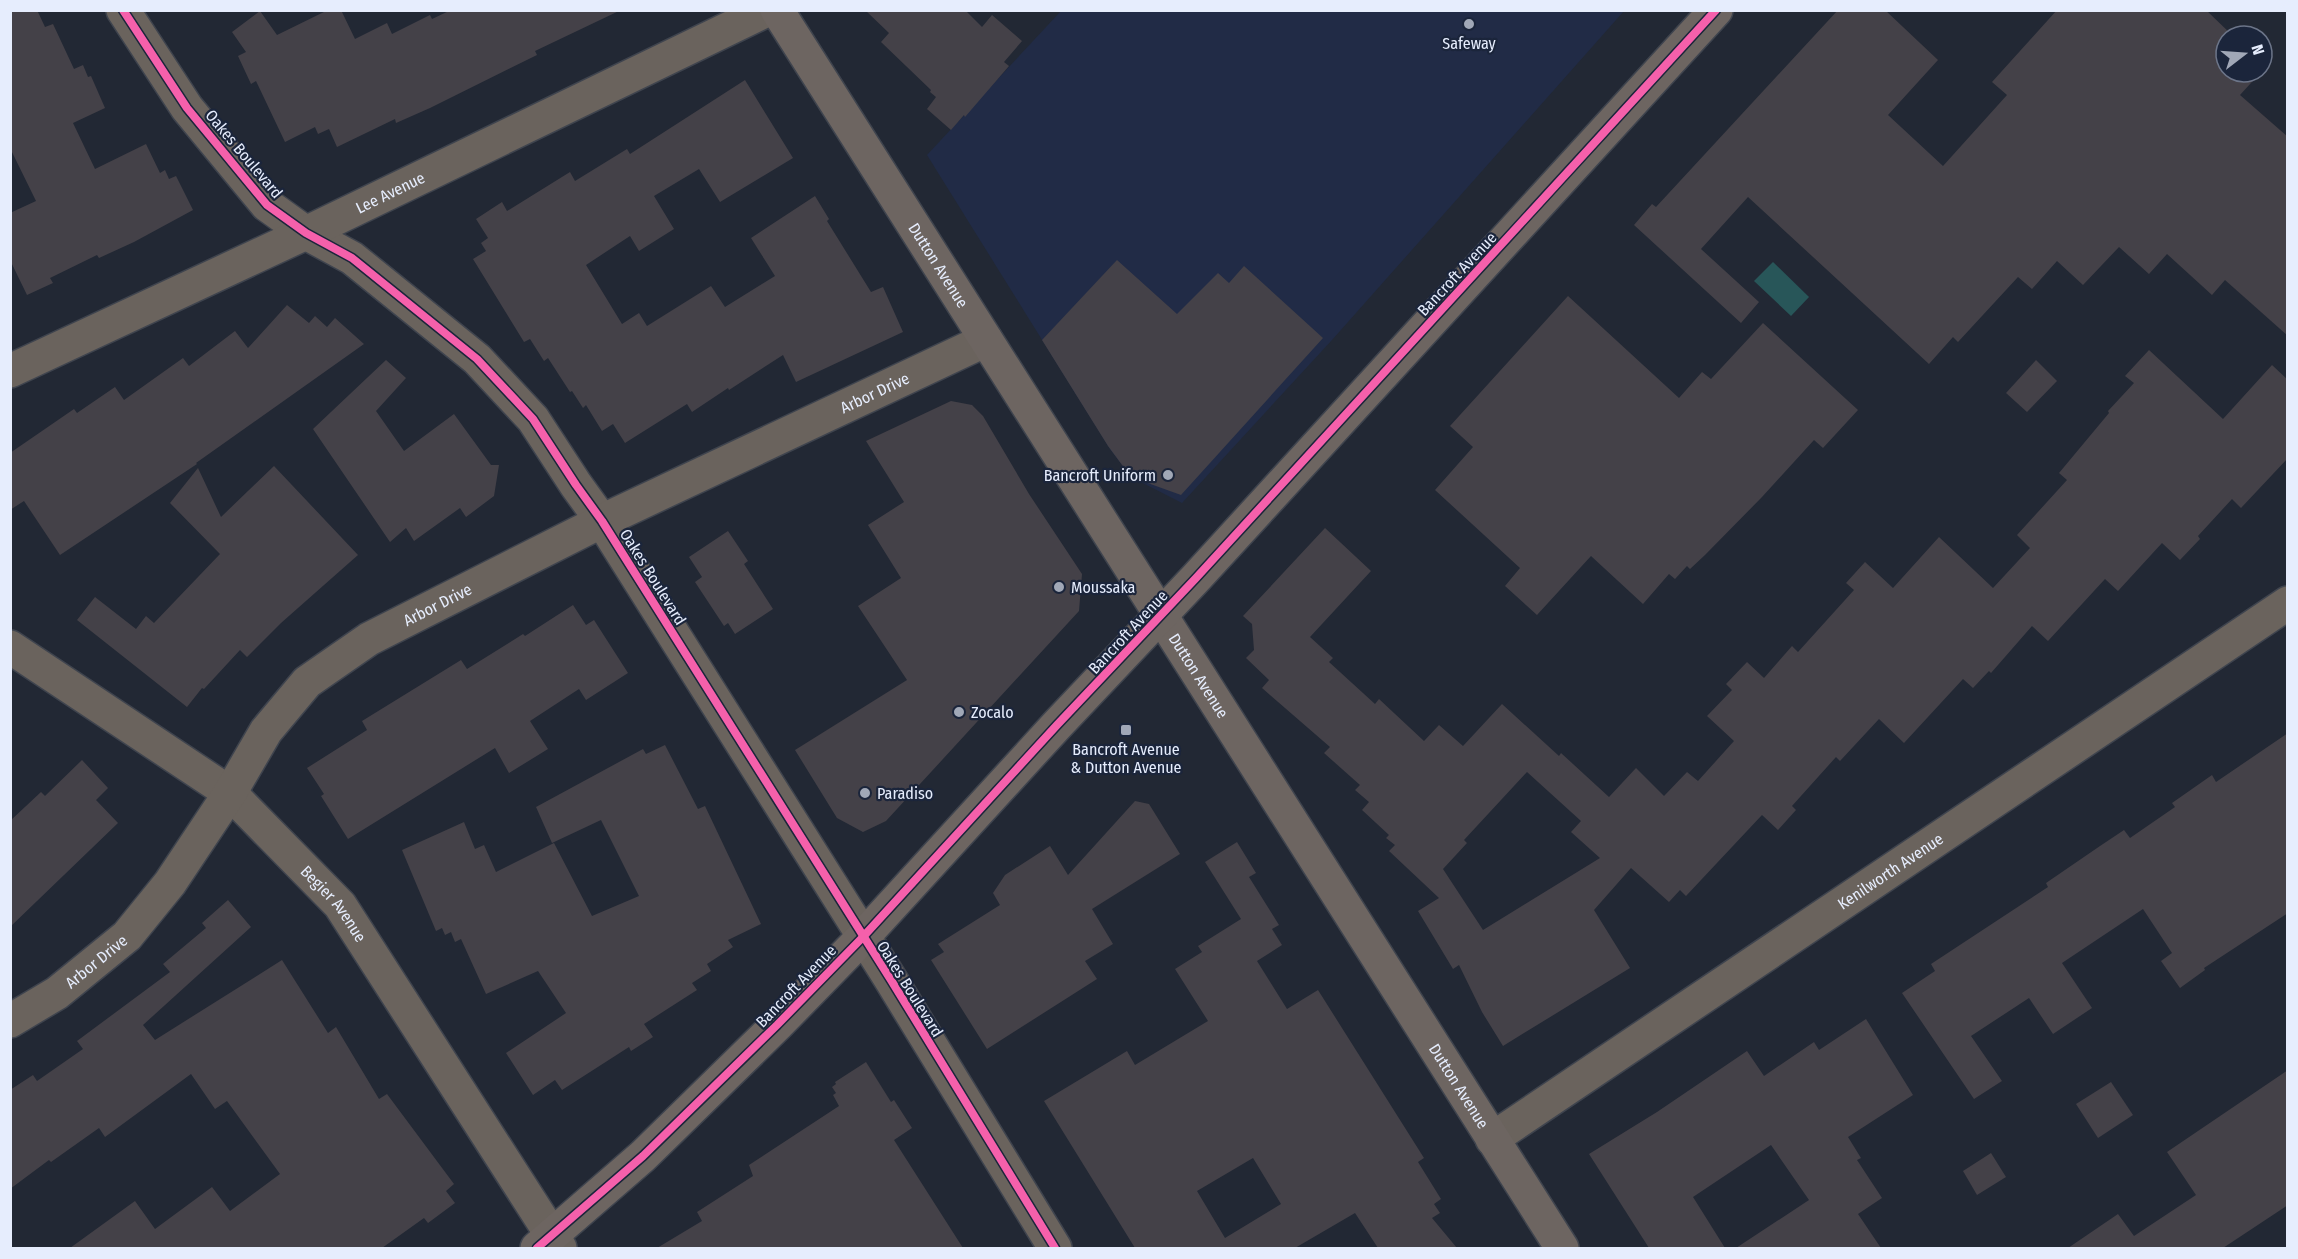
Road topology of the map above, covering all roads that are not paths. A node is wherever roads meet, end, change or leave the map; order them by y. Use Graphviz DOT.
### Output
graph roads {
  1 [pos="123,10"];
  2 [pos="767,10"];
  3 [pos="777,10"];
  4 [pos="1716,10"];
  5 [pos="306,233"];
  6 [pos="986,340"];
  7 [pos="10,371"];
  8 [pos="602,521"];
  9 [pos="2288,603"];
  10 [pos="1162,616"];
  11 [pos="10,647"];
  12 [pos="230,793"];
  13 [pos="862,938"];
  14 [pos="10,1021"];
  15 [pos="1492,1139"];
  16 [pos="550,1244"];
  17 [pos="1055,1248"];
  18 [pos="1562,1248"];
  1 -- 5 [label="street, Oakes Boulevard"];
  2 -- 5 [label="street, Lee Avenue"];
  3 -- 6 [label="main road, Dutton Avenue"];
  4 -- 10 [label="main road, Bancroft Avenue"];
  5 -- 7 [label="street, Lee Avenue"];
  5 -- 8 [label="street, Oakes Boulevard"];
  6 -- 8 [label="street, Arbor Drive"];
  6 -- 10 [label="main road, Dutton Avenue"];
  8 -- 12 [label="street, Arbor Drive"];
  8 -- 13 [label="street, Oakes Boulevard"];
  9 -- 15 [label="street, Kenilworth Avenue"];
  10 -- 13 [label="main road, Bancroft Avenue"];
  10 -- 15 [label="main road, Dutton Avenue"];
  11 -- 12 [label="street, Begier Avenue"];
  12 -- 14 [label="street, Arbor Drive"];
  12 -- 16 [label="street, Begier Avenue"];
  13 -- 16 [label="main road, Bancroft Avenue"];
  13 -- 17 [label="street, Oakes Boulevard"];
  15 -- 18 [label="main road, Dutton Avenue"];
}
